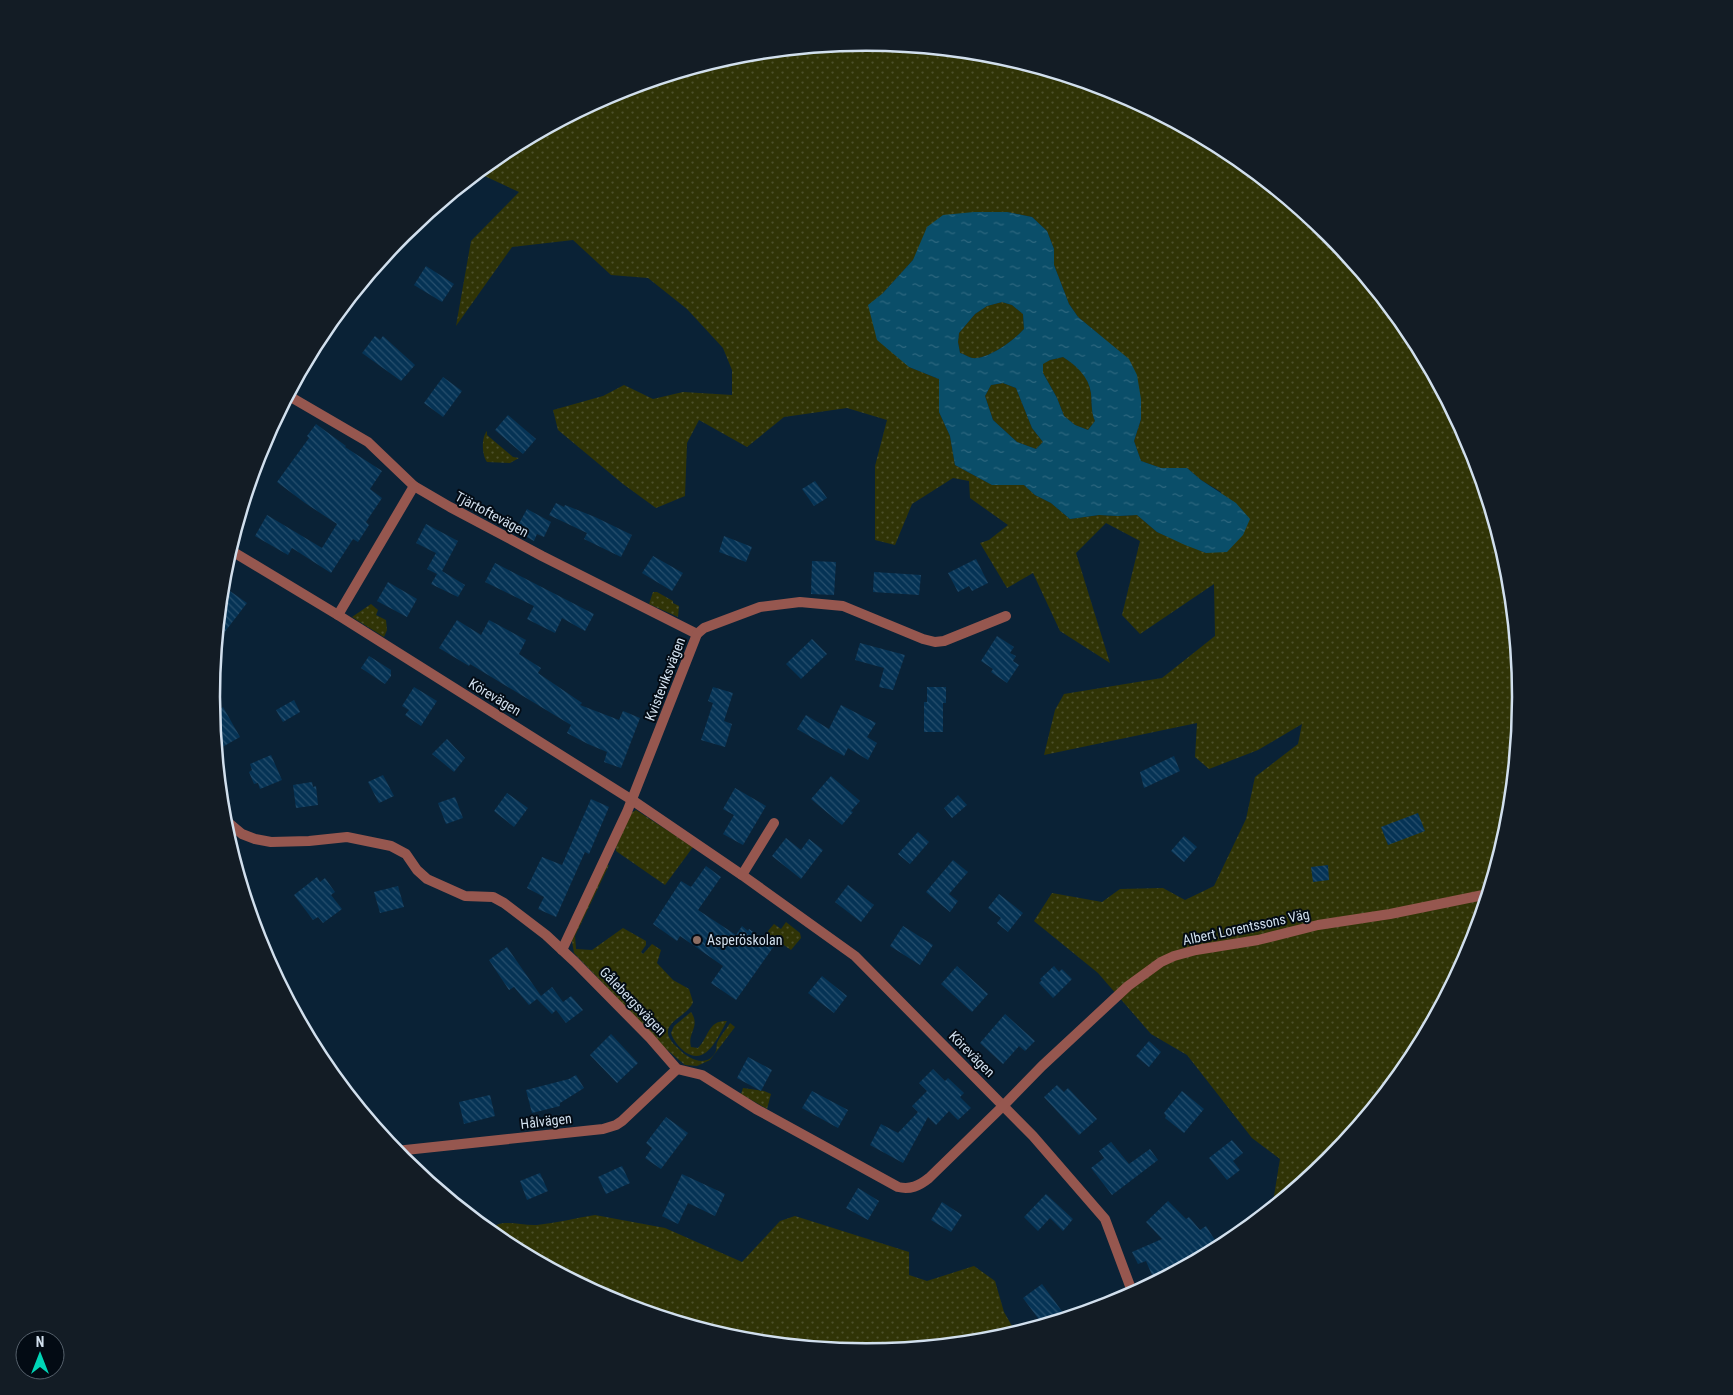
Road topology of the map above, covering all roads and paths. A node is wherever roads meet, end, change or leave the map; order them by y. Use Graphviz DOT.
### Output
graph roads {
  1 [pos="294,399"];
  2 [pos="414,486"];
  3 [pos="237,554"];
  4 [pos="338,614"];
  5 [pos="1006,616"];
  6 [pos="698,634"];
  7 [pos="632,800"];
  8 [pos="774,823"];
  9 [pos="234,827"];
  10 [pos="742,875"];
  11 [pos="1481,895"];
  12 [pos="562,950"];
  13 [pos="677,1069"];
  14 [pos="1004,1105"];
  15 [pos="406,1150"];
  16 [pos="1130,1287"];
  1 -- 2 [label="street, Tjärtoftevägen"];
  2 -- 4 [label="street"];
  2 -- 6 [label="street, Tjärtoftevägen"];
  3 -- 4 [label="street, Körevägen"];
  4 -- 7 [label="street, Körevägen"];
  5 -- 6 [label="street, Kvisteviksvägen"];
  6 -- 7 [label="street, Kvisteviksvägen"];
  7 -- 10 [label="street, Körevägen"];
  7 -- 12 [label="street, Kvisteviksvägen"];
  8 -- 10 [label="street"];
  9 -- 12 [label="street, Gålebergsvägen"];
  10 -- 14 [label="street, Körevägen"];
  11 -- 14 [label="street, Albert Lorentssons Väg"];
  12 -- 13 [label="street, Gålebergsvägen"];
  13 -- 14 [label="street"];
  13 -- 15 [label="street, Hålvägen"];
  14 -- 16 [label="street, Körevägen"];
}
